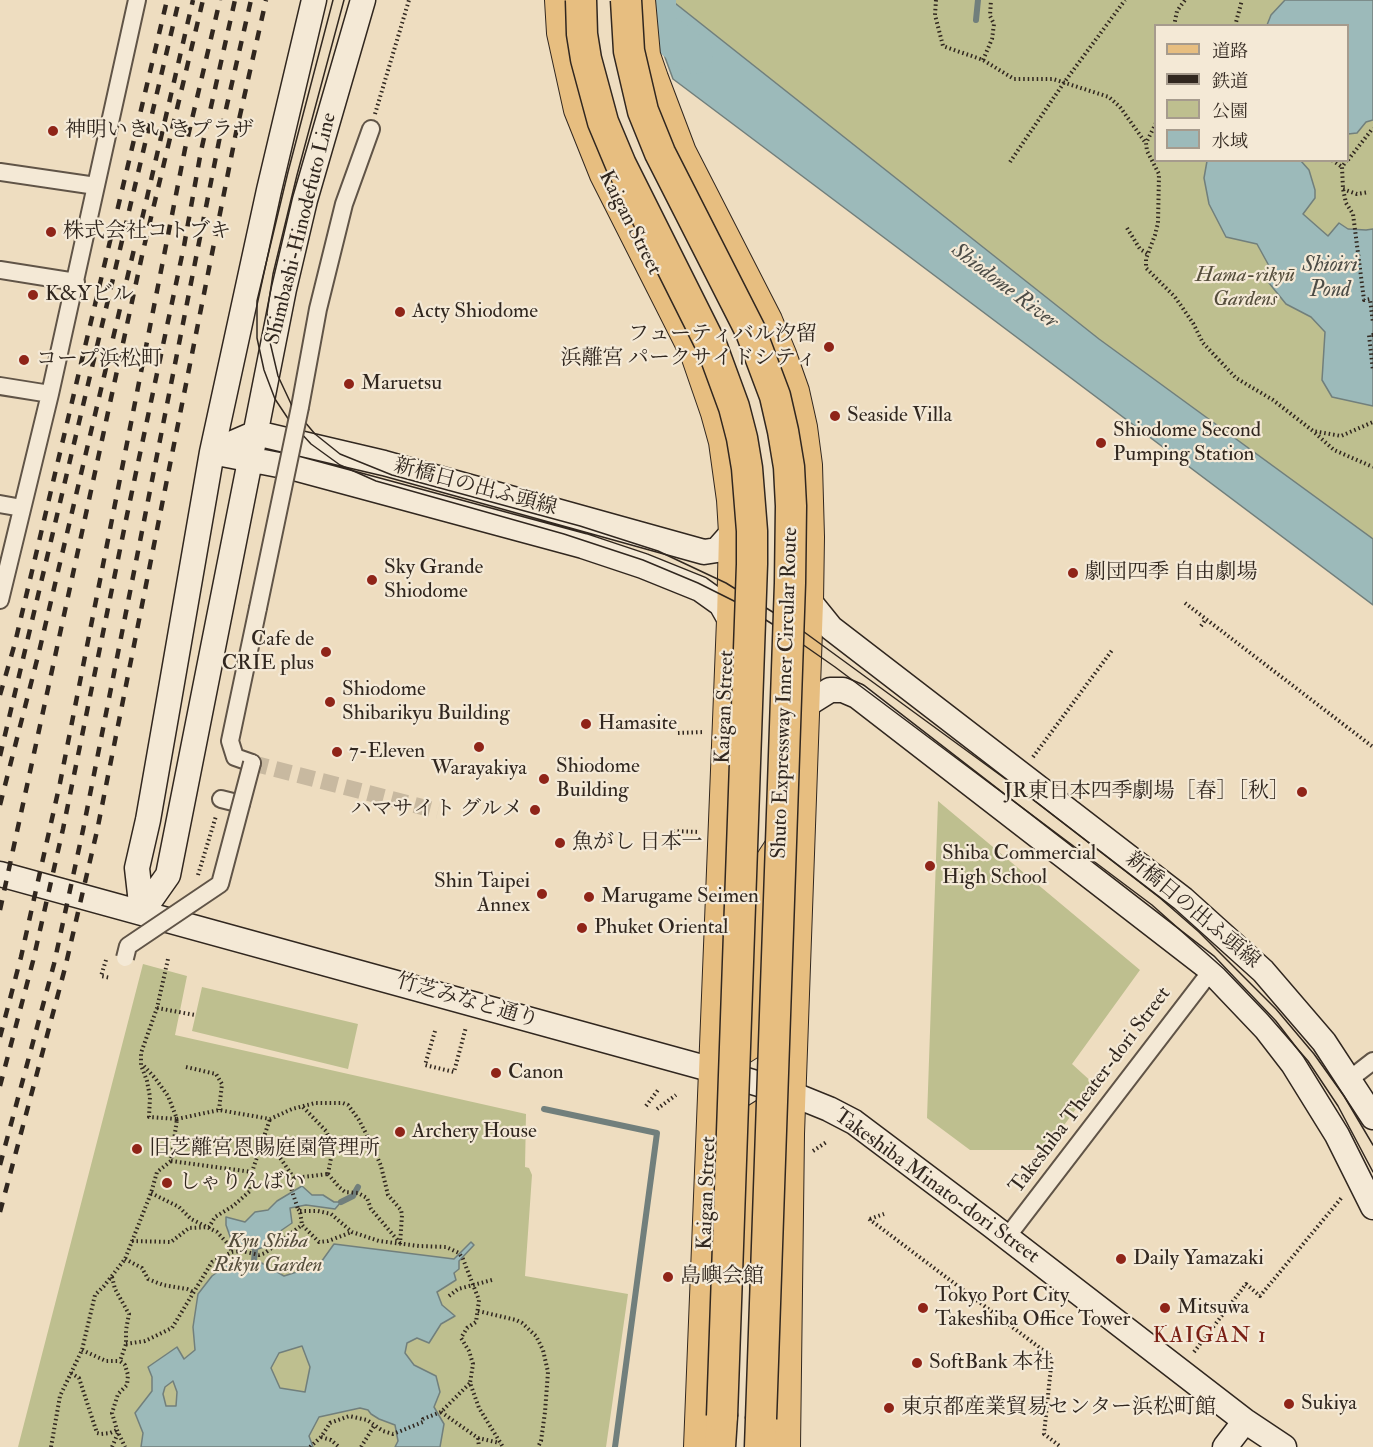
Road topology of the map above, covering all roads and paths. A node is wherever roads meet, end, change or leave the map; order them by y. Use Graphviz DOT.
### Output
graph roads {
  1 [pos="137,0"];
  2 [pos="314,0"];
  3 [pos="363,0"];
  4 [pos="409,0"];
  5 [pos="558,0"];
  6 [pos="581,0"];
  7 [pos="626,0"];
  8 [pos="642,0"];
  9 [pos="936,0"];
  10 [pos="991,0"];
  11 [pos="1125,0"];
  12 [pos="1185,0"];
  13 [pos="1242,0"];
  14 [pos="1174,24"];
  15 [pos="1236,24"];
  16 [pos="983,60"];
  17 [pos="1063,84"];
  18 [pos="372,125"];
  19 [pos="1154,125"];
  20 [pos="1373,128"];
  21 [pos="1146,143"];
  22 [pos="1349,158"];
  23 [pos="1010,162"];
  24 [pos="1335,162"];
  25 [pos="1346,162"];
  26 [pos="1342,167"];
  27 [pos="0,172"];
  28 [pos="96,186"];
  29 [pos="1343,189"];
  30 [pos="1369,192"];
  31 [pos="1127,228"];
  32 [pos="1148,254"];
  33 [pos="0,270"];
  34 [pos="76,282"];
  35 [pos="1373,323"];
  36 [pos="1373,335"];
  37 [pos="1373,371"];
  38 [pos="0,386"];
  39 [pos="50,394"];
  40 [pos="1373,423"];
  41 [pos="1313,431"];
  42 [pos="256,433"];
  43 [pos="212,452"];
  44 [pos="250,459"];
  45 [pos="1373,467"];
  46 [pos="0,504"];
  47 [pos="22,508"];
  48 [pos="732,533"];
  49 [pos="0,600"];
  50 [pos="810,602"];
  51 [pos="1185,603"];
  52 [pos="1206,619"];
  53 [pos="730,620"];
  54 [pos="1201,626"];
  55 [pos="1113,649"];
  56 [pos="806,705"];
  57 [pos="707,732"];
  58 [pos="678,733"];
  59 [pos="1373,747"];
  60 [pos="1032,758"];
  61 [pos="221,799"];
  62 [pos="241,804"];
  63 [pos="803,806"];
  64 [pos="673,831"];
  65 [pos="707,832"];
  66 [pos="0,874"];
  67 [pos="198,876"];
  68 [pos="142,912"];
  69 [pos="125,958"];
  70 [pos="168,959"];
  71 [pos="106,960"];
  72 [pos="1210,971"];
  73 [pos="111,978"];
  74 [pos="157,1008"];
  75 [pos="195,1015"];
  76 [pos="466,1027"];
  77 [pos="435,1031"];
  78 [pos="1373,1061"];
  79 [pos="141,1063"];
  80 [pos="186,1066"];
  81 [pos="713,1070"];
  82 [pos="1355,1075"];
  83 [pos="658,1090"];
  84 [pos="792,1094"];
  85 [pos="676,1095"];
  86 [pos="646,1106"];
  87 [pos="303,1107"];
  88 [pos="657,1109"];
  89 [pos="219,1110"];
  90 [pos="1373,1117"];
  91 [pos="177,1119"];
  92 [pos="270,1119"];
  93 [pos="264,1135"];
  94 [pos="171,1161"];
  95 [pos="252,1172"];
  96 [pos="328,1174"];
  97 [pos="294,1178"];
  98 [pos="1348,1190"];
  99 [pos="151,1193"];
  100 [pos="1373,1207"];
  101 [pos="299,1210"];
  102 [pos="884,1214"];
  103 [pos="302,1225"];
  104 [pos="209,1227"];
  105 [pos="352,1232"];
  106 [pos="1007,1237"];
  107 [pos="132,1241"];
  108 [pos="400,1244"];
  109 [pos="232,1252"];
  110 [pos="125,1259"];
  111 [pos="112,1276"];
  112 [pos="492,1280"];
  113 [pos="474,1284"];
  114 [pos="193,1292"];
  115 [pos="449,1296"];
  116 [pos="478,1311"];
  117 [pos="126,1344"];
  118 [pos="702,1347"];
  119 [pos="82,1350"];
  120 [pos="1194,1352"];
  121 [pos="120,1361"];
  122 [pos="70,1374"];
  123 [pos="470,1383"];
  124 [pos="441,1412"];
  125 [pos="1245,1421"];
  126 [pos="374,1426"];
  127 [pos="118,1431"];
  128 [pos="321,1437"];
  129 [pos="478,1438"];
  130 [pos="761,1438"];
  131 [pos="501,1445"];
  132 [pos="311,1446"];
  133 [pos="51,1447"];
  134 [pos="112,1447"];
  135 [pos="125,1447"];
  136 [pos="339,1447"];
  137 [pos="360,1447"];
  138 [pos="479,1447"];
  139 [pos="538,1447"];
  140 [pos="697,1447"];
  141 [pos="721,1447"];
  142 [pos="787,1447"];
  143 [pos="1061,1447"];
  144 [pos="1225,1447"];
  145 [pos="1284,1447"];
  1 -- 28 [label="street"];
  2 -- 43 [label="main road"];
  3 -- 42 [label="main road, Shimbashi-Hinodefuto Line"];
  4 -- 18 [label="path"];
  5 -- 48 [label="main road, Kaigan Street"];
  6 -- 141 [label="highway, Shuto Expressway Inner Circular Route, bridge"];
  7 -- 130 [label="highway, Shuto Expressway Inner Circular Route, bridge"];
  8 -- 50 [label="main road"];
  9 -- 16 [label="path"];
  10 -- 16 [label="path"];
  11 -- 17 [label="path"];
  12 -- 14 [label="path"];
  13 -- 15 [label="path"];
  16 -- 17 [label="path"];
  17 -- 21 [label="path"];
  17 -- 23 [label="path"];
  18 -- 62 [label="street, bridge"];
  19 -- 21 [label="path"];
  20 -- 22 [label="path"];
  21 -- 32 [label="path"];
  24 -- 26 [label="path"];
  25 -- 26 [label="path"];
  26 -- 29 [label="path"];
  27 -- 28 [label="street"];
  28 -- 34 [label="street"];
  29 -- 30 [label="path"];
  29 -- 35 [label="path"];
  31 -- 32 [label="path"];
  32 -- 41 [label="path"];
  33 -- 34 [label="street"];
  34 -- 39 [label="street"];
  36 -- 37 [label="path"];
  38 -- 39 [label="street"];
  39 -- 47 [label="street"];
  40 -- 41 [label="path"];
  41 -- 45 [label="path"];
  42 -- 43 [label="main road"];
  42 -- 44 [label="main road, Shimbashi-Hinodefuto Line"];
  42 -- 48 [label="main road, 新橋日の出ふ頭線"];
  43 -- 44 [label="main road, 新橋日の出ふ頭線"];
  43 -- 68 [label="main road"];
  44 -- 53 [label="main road, 新橋日の出ふ頭線"];
  44 -- 68 [label="main road, Shimbashi-Hinodefuto Line"];
  46 -- 47 [label="street"];
  47 -- 49 [label="street"];
  48 -- 53 [label="main road, Kaigan Street"];
  50 -- 56 [label="main road"];
  50 -- 90 [label="main road, 新橋日の出ふ頭線"];
  51 -- 52 [label="path"];
  52 -- 54 [label="path"];
  52 -- 59 [label="path"];
  53 -- 81 [label="main road, Kaigan Street"];
  55 -- 60 [label="path"];
  56 -- 63 [label="main road"];
  56 -- 72 [label="main road, 新橋日の出ふ頭線"];
  57 -- 58 [label="path"];
  61 -- 62 [label="street"];
  61 -- 67 [label="path"];
  62 -- 69 [label="street, bridge"];
  63 -- 81 [label="main road"];
  63 -- 84 [label="main road"];
  64 -- 65 [label="path"];
  66 -- 68 [label="main road, 竹芝みなと通り"];
  68 -- 81 [label="main road, 竹芝みなと通り"];
  70 -- 74 [label="path"];
  71 -- 73 [label="path"];
  72 -- 100 [label="main road, 新橋日の出ふ頭線"];
  72 -- 106 [label="street, Takeshiba Theater-dori Street"];
  74 -- 75 [label="path"];
  74 -- 79 [label="path"];
  76 -- 77 [label="path"];
  78 -- 82 [label="street"];
  79 -- 91 [label="path"];
  79 -- 91 [label="path"];
  80 -- 89 [label="path"];
  81 -- 84 [label="main road, 竹芝みなと通り"];
  81 -- 118 [label="main road, Kaigan Street"];
  83 -- 86 [label="path"];
  84 -- 106 [label="main road, Takeshiba Minato-dori Street"];
  84 -- 118 [label="main road"];
  84 -- 142 [label="main road"];
  85 -- 88 [label="path"];
  87 -- 92 [label="path"];
  87 -- 96 [label="path"];
  87 -- 108 [label="path"];
  89 -- 91 [label="path"];
  89 -- 92 [label="path"];
  91 -- 94 [label="path"];
  92 -- 93 [label="path"];
  93 -- 95 [label="path"];
  93 -- 97 [label="path"];
  94 -- 95 [label="path"];
  94 -- 99 [label="path"];
  95 -- 104 [label="path"];
  96 -- 97 [label="path"];
  96 -- 108 [label="path"];
  97 -- 101 [label="path, bridge"];
  98 -- 120 [label="path"];
  99 -- 104 [label="path"];
  99 -- 107 [label="path"];
  101 -- 103 [label="path"];
  101 -- 105 [label="path"];
  102 -- 143 [label="path"];
  103 -- 105 [label="path"];
  103 -- 109 [label="path"];
  104 -- 107 [label="path"];
  104 -- 109 [label="path"];
  105 -- 108 [label="path"];
  106 -- 125 [label="main road, Takeshiba Minato-dori Street"];
  107 -- 110 [label="path"];
  108 -- 113 [label="path"];
  109 -- 114 [label="path"];
  110 -- 111 [label="path"];
  110 -- 114 [label="path"];
  111 -- 117 [label="path"];
  111 -- 119 [label="path"];
  112 -- 113 [label="path"];
  113 -- 115 [label="path"];
  113 -- 116 [label="path"];
  114 -- 117 [label="path"];
  116 -- 123 [label="path"];
  116 -- 139 [label="path"];
  117 -- 121 [label="path"];
  118 -- 140 [label="main road, Kaigan Street"];
  119 -- 121 [label="path"];
  119 -- 122 [label="path"];
  121 -- 127 [label="path"];
  122 -- 127 [label="path"];
  122 -- 133 [label="path"];
  123 -- 124 [label="path"];
  123 -- 131 [label="path"];
  124 -- 126 [label="path"];
  124 -- 129 [label="path"];
  125 -- 144 [label="main road"];
  125 -- 145 [label="main road"];
  126 -- 128 [label="path"];
  126 -- 137 [label="path"];
  127 -- 134 [label="path"];
  127 -- 135 [label="path"];
  128 -- 132 [label="path"];
  128 -- 136 [label="path"];
  129 -- 131 [label="path"];
  129 -- 138 [label="path"];
}
